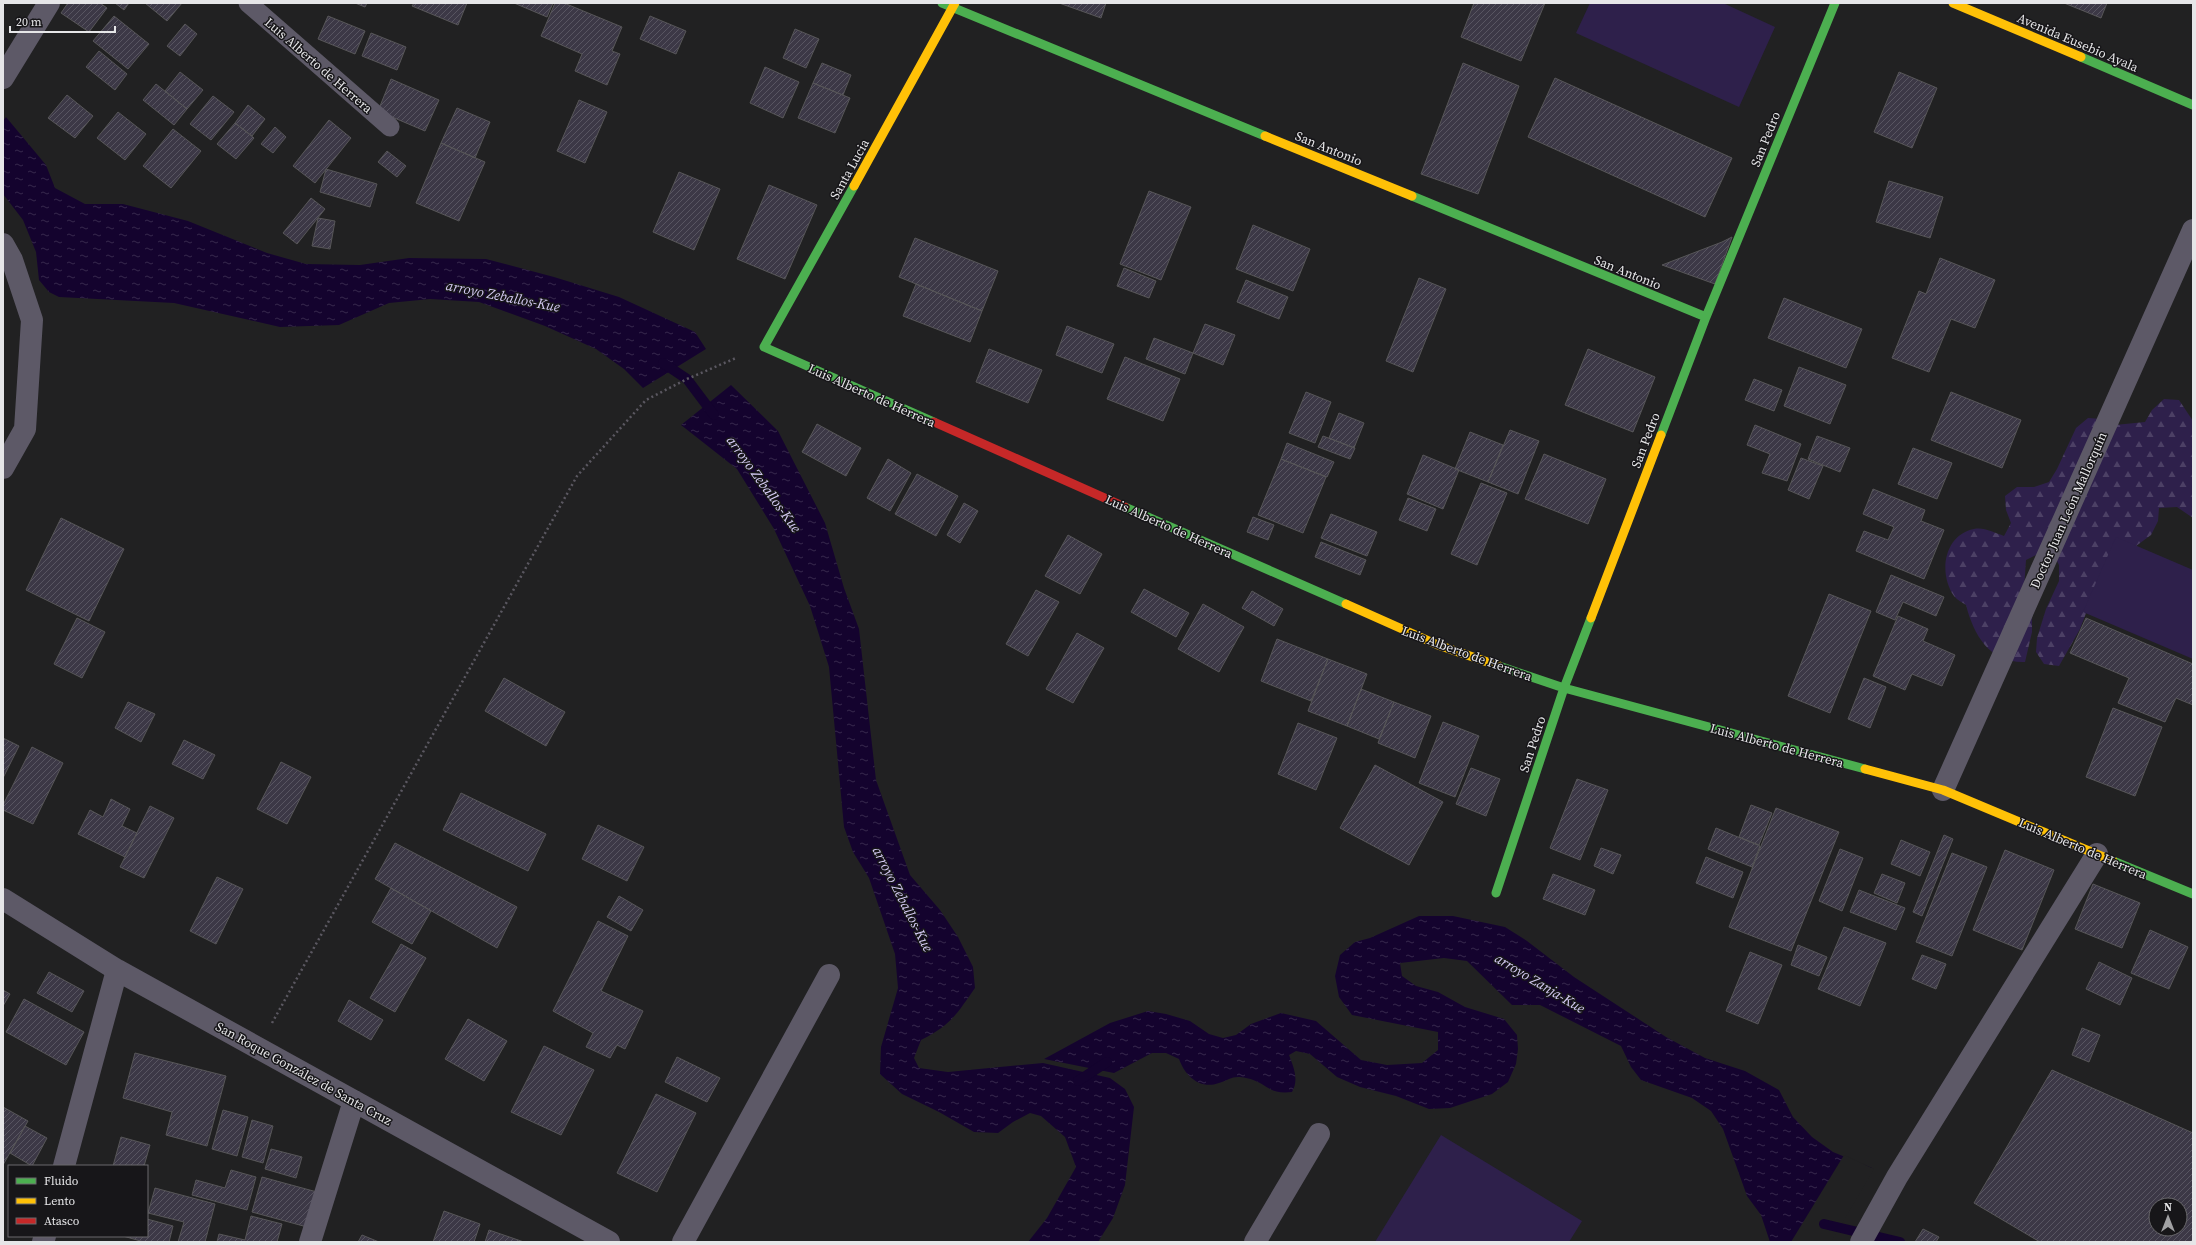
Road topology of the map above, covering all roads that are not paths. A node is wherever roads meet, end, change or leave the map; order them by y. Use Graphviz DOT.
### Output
graph roads {
  1 [pos="48,3"];
  2 [pos="248,3"];
  3 [pos="942,3"];
  4 [pos="1835,3"];
  5 [pos="1953,3"];
  6 [pos="955,6"];
  7 [pos="3,78"];
  8 [pos="2193,105"];
  9 [pos="390,127"];
  10 [pos="2193,230"];
  11 [pos="3,244"];
  12 [pos="1706,317"];
  13 [pos="764,347"];
  14 [pos="3,468"];
  15 [pos="1564,688"];
  16 [pos="1943,790"];
  17 [pos="2097,854"];
  18 [pos="1496,893"];
  19 [pos="2193,894"];
  20 [pos="3,899"];
  21 [pos="117,970"];
  22 [pos="829,975"];
  23 [pos="354,1101"];
  24 [pos="1319,1134"];
  25 [pos="64,1165"];
  26 [pos="310,1242"];
  27 [pos="609,1242"];
  28 [pos="682,1242"];
  29 [pos="1255,1242"];
  30 [pos="1861,1242"];
  1 -- 7 [label="street"];
  2 -- 9 [label="lane, Luis Alberto de Herrera"];
  3 -- 6 [label="street, San Antonio"];
  4 -- 12 [label="street, San Pedro"];
  5 -- 8 [label="street, Avenida Eusebio Ayala"];
  6 -- 12 [label="street, San Antonio"];
  6 -- 13 [label="street, Santa Lucia"];
  10 -- 16 [label="street, Doctor Juan León Mallorquín"];
  11 -- 14 [label="street"];
  12 -- 15 [label="street, San Pedro"];
  13 -- 15 [label="street, Luis Alberto de Herrera"];
  15 -- 16 [label="street, Luis Alberto de Herrera"];
  15 -- 18 [label="street, San Pedro"];
  16 -- 17 [label="street, Luis Alberto de Herrera"];
  17 -- 19 [label="street, Luis Alberto de Herrera"];
  17 -- 30 [label="street"];
  20 -- 21 [label="street, San Roque González de Santa Cruz"];
  21 -- 23 [label="street, San Roque González de Santa Cruz"];
  21 -- 25 [label="street"];
  22 -- 28 [label="street"];
  23 -- 26 [label="street"];
  23 -- 27 [label="street, San Roque González de Santa Cruz"];
  24 -- 29 [label="street"];
}
